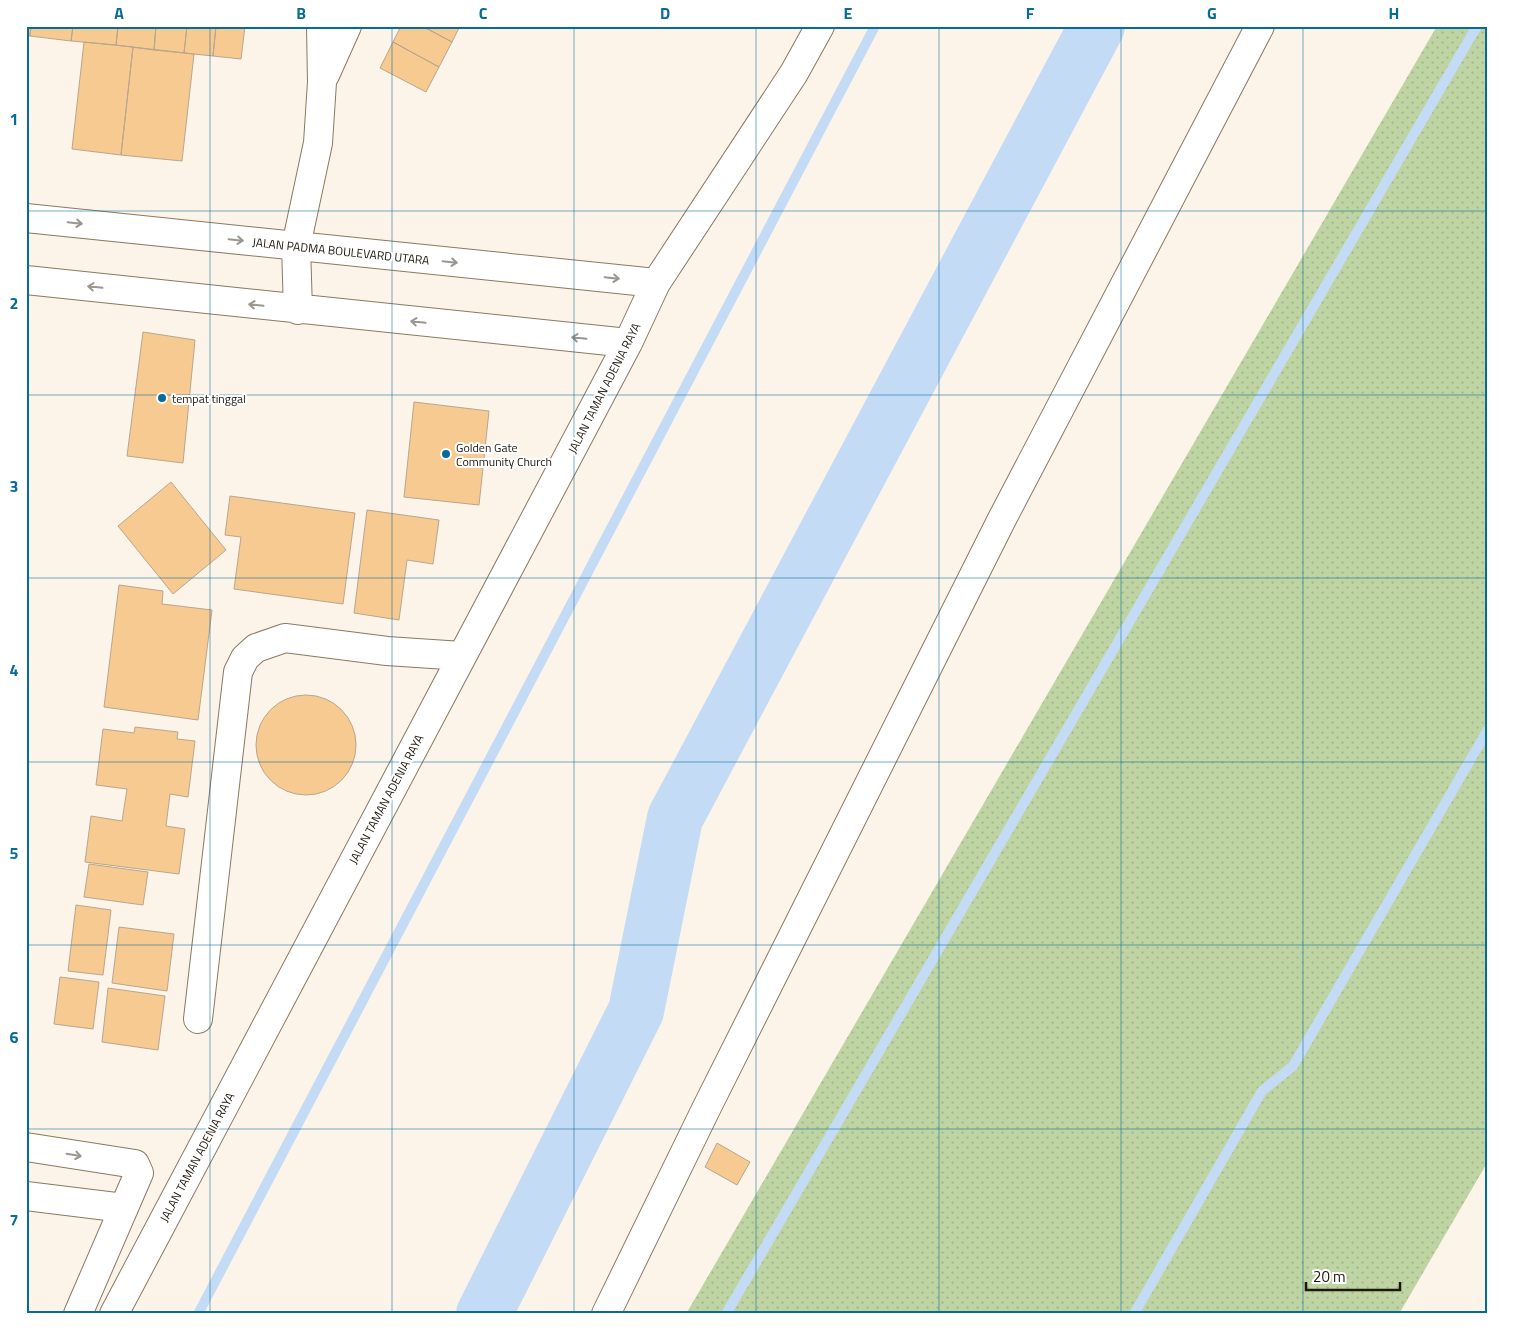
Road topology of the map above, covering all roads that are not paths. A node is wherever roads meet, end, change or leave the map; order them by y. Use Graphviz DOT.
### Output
graph roads {
  1 [pos="322,26"];
  2 [pos="347,26"];
  3 [pos="820,26"];
  4 [pos="1260,26"];
  5 [pos="322,82"];
  6 [pos="26,218"];
  7 [pos="296,246"];
  8 [pos="26,280"];
  9 [pos="656,283"];
  10 [pos="298,310"];
  11 [pos="628,343"];
  12 [pos="462,656"];
  13 [pos="198,1019"];
  14 [pos="26,1147"];
  15 [pos="26,1196"];
  16 [pos="124,1208"];
  17 [pos="78,1314"];
  18 [pos="114,1314"];
  19 [pos="606,1314"];
  1 -- 5 [label="street"];
  2 -- 5 [label="street"];
  3 -- 9 [label="street, JALAN TAMAN ADENIA RAYA"];
  4 -- 19 [label="street"];
  5 -- 7 [label="street"];
  6 -- 7 [label="street, JALAN PADMA BOULEVARD UTARA, one-way"];
  7 -- 9 [label="street, JALAN PADMA BOULEVARD UTARA, one-way"];
  7 -- 10 [label="street"];
  10 -- 8 [label="street, one-way"];
  9 -- 11 [label="street, JALAN TAMAN ADENIA RAYA"];
  11 -- 10 [label="street, one-way"];
  11 -- 12 [label="street, JALAN TAMAN ADENIA RAYA"];
  12 -- 13 [label="street"];
  12 -- 18 [label="street, JALAN TAMAN ADENIA RAYA"];
  14 -- 16 [label="street, one-way"];
  15 -- 16 [label="street"];
  16 -- 17 [label="street"];
}
